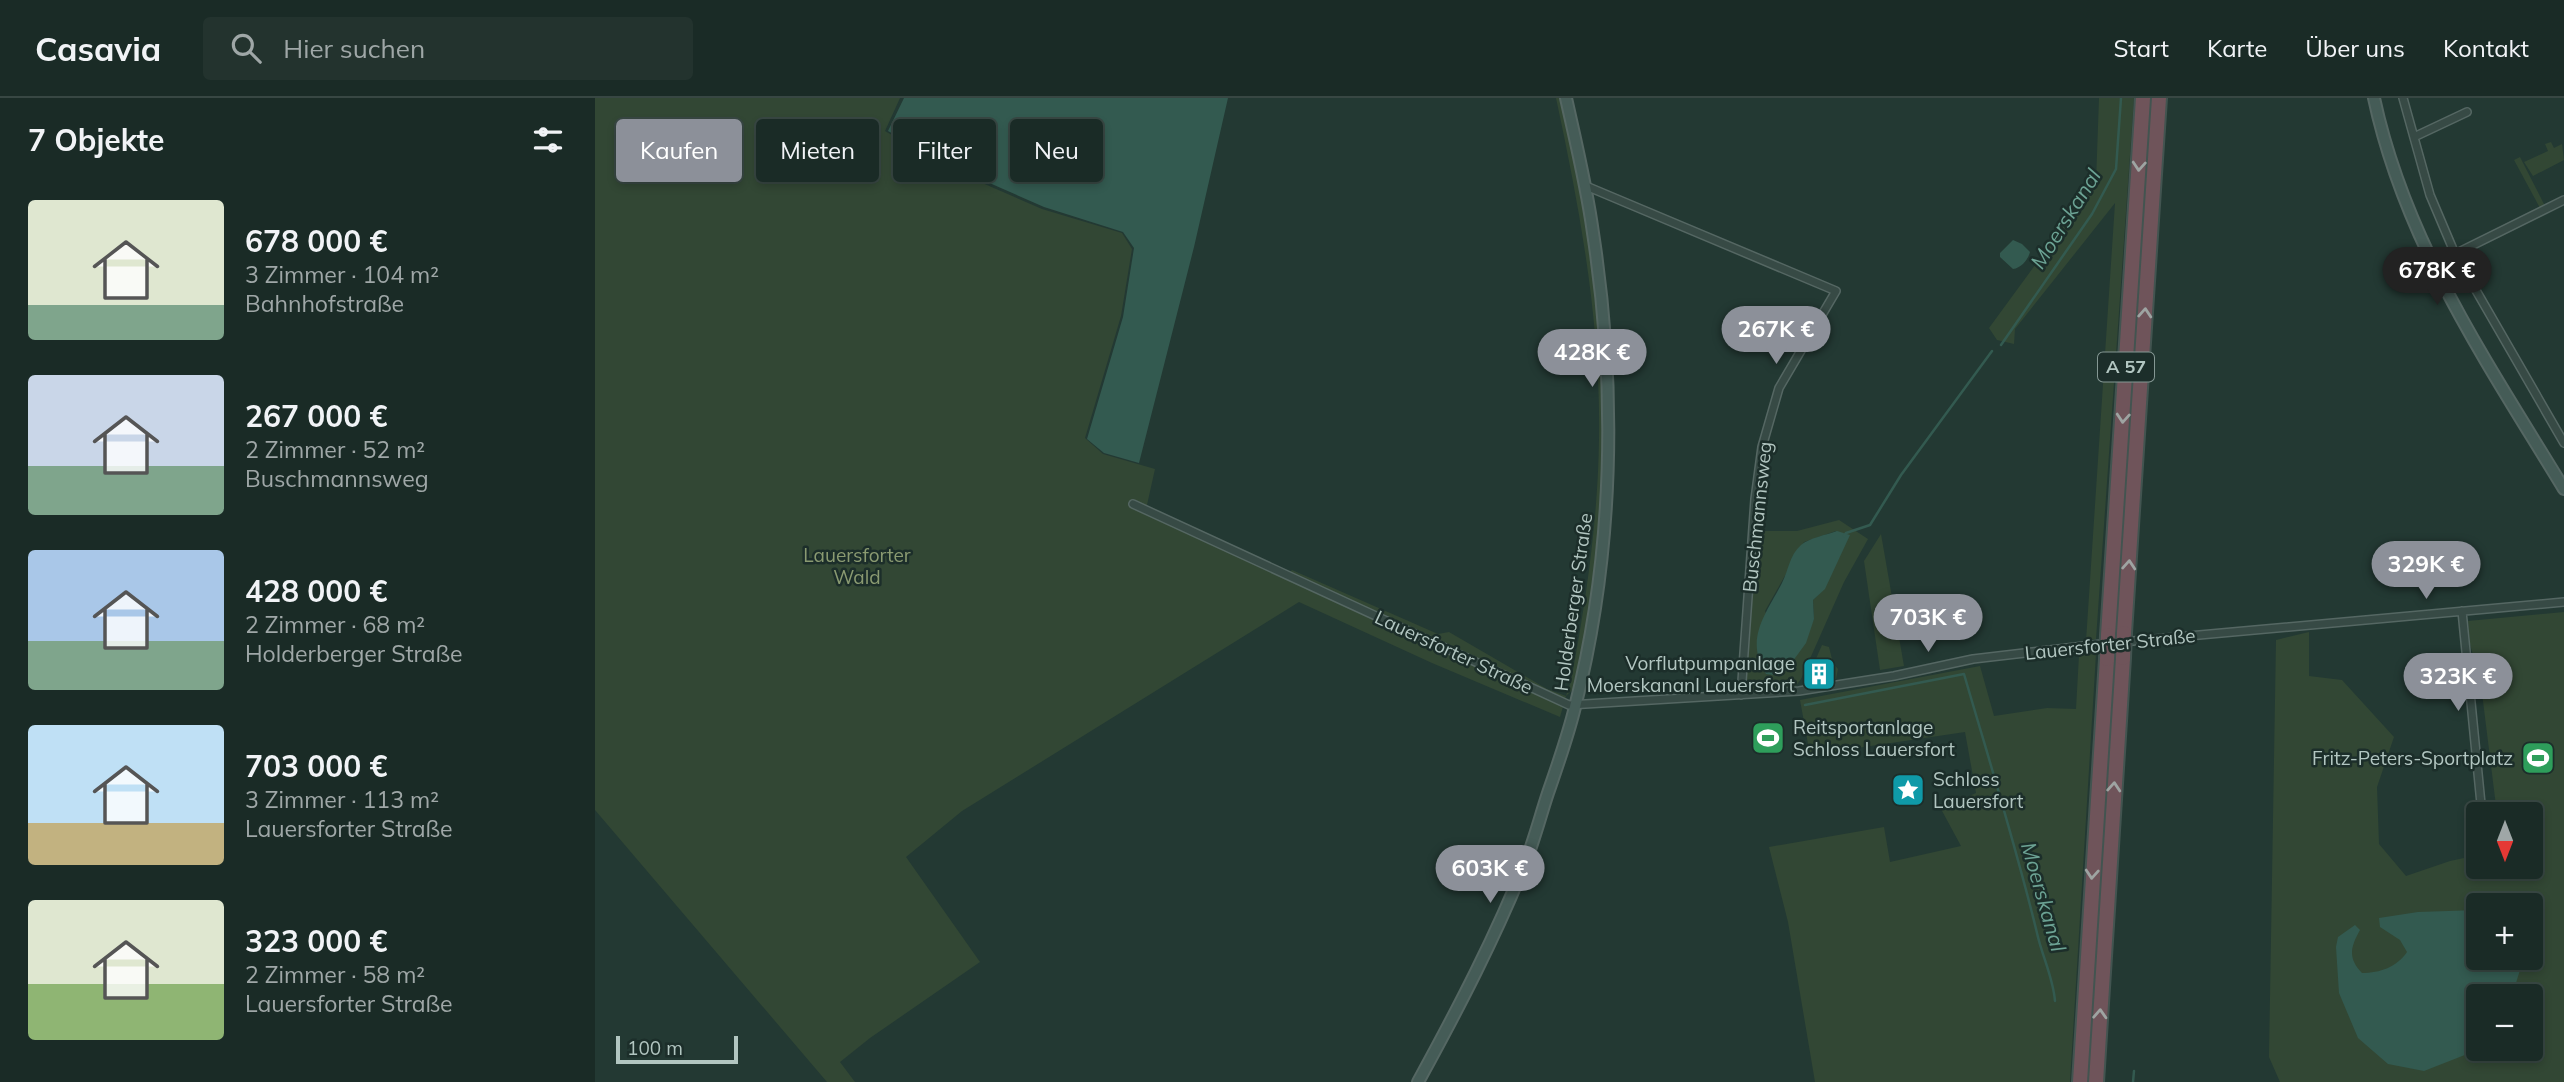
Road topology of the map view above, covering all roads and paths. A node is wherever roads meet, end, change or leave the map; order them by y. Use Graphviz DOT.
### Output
graph roads {
  1 [pos="1566,98"];
  2 [pos="2144,98"];
  3 [pos="2159,98"];
  4 [pos="2374,98"];
  5 [pos="2403,98"];
  6 [pos="2467,112"];
  7 [pos="2414,136"];
  8 [pos="1586,186"];
  9 [pos="2564,200"];
  10 [pos="2455,254"];
  11 [pos="2564,443"];
  12 [pos="2564,489"];
  13 [pos="1133,504"];
  14 [pos="2564,603"];
  15 [pos="2462,611"];
  16 [pos="1741,695"];
  17 [pos="1576,705"];
  18 [pos="2481,802"];
  19 [pos="1418,1082"];
  20 [pos="2080,1082"];
  21 [pos="2096,1082"];
  1 -- 8 [label="main road, Holderberger Straße"];
  2 -- 20 [label="highway, A 57, one-way, bridge"];
  21 -- 3 [label="highway, A 57, one-way, bridge"];
  4 -- 12 [label="main road"];
  5 -- 7 [label="street"];
  6 -- 7 [label="street"];
  7 -- 10 [label="street"];
  8 -- 16 [label="street, Buschmannsweg"];
  8 -- 17 [label="main road, Holderberger Straße"];
  9 -- 10 [label="street"];
  10 -- 11 [label="street"];
  13 -- 17 [label="street, Lauersforter Straße"];
  14 -- 15 [label="street, Lauersforter Straße"];
  15 -- 16 [label="street, Lauersforter Straße"];
  15 -- 18 [label="street"];
  16 -- 17 [label="street, Lauersforter Straße"];
  17 -- 19 [label="main road, Holderberger Straße"];
}
